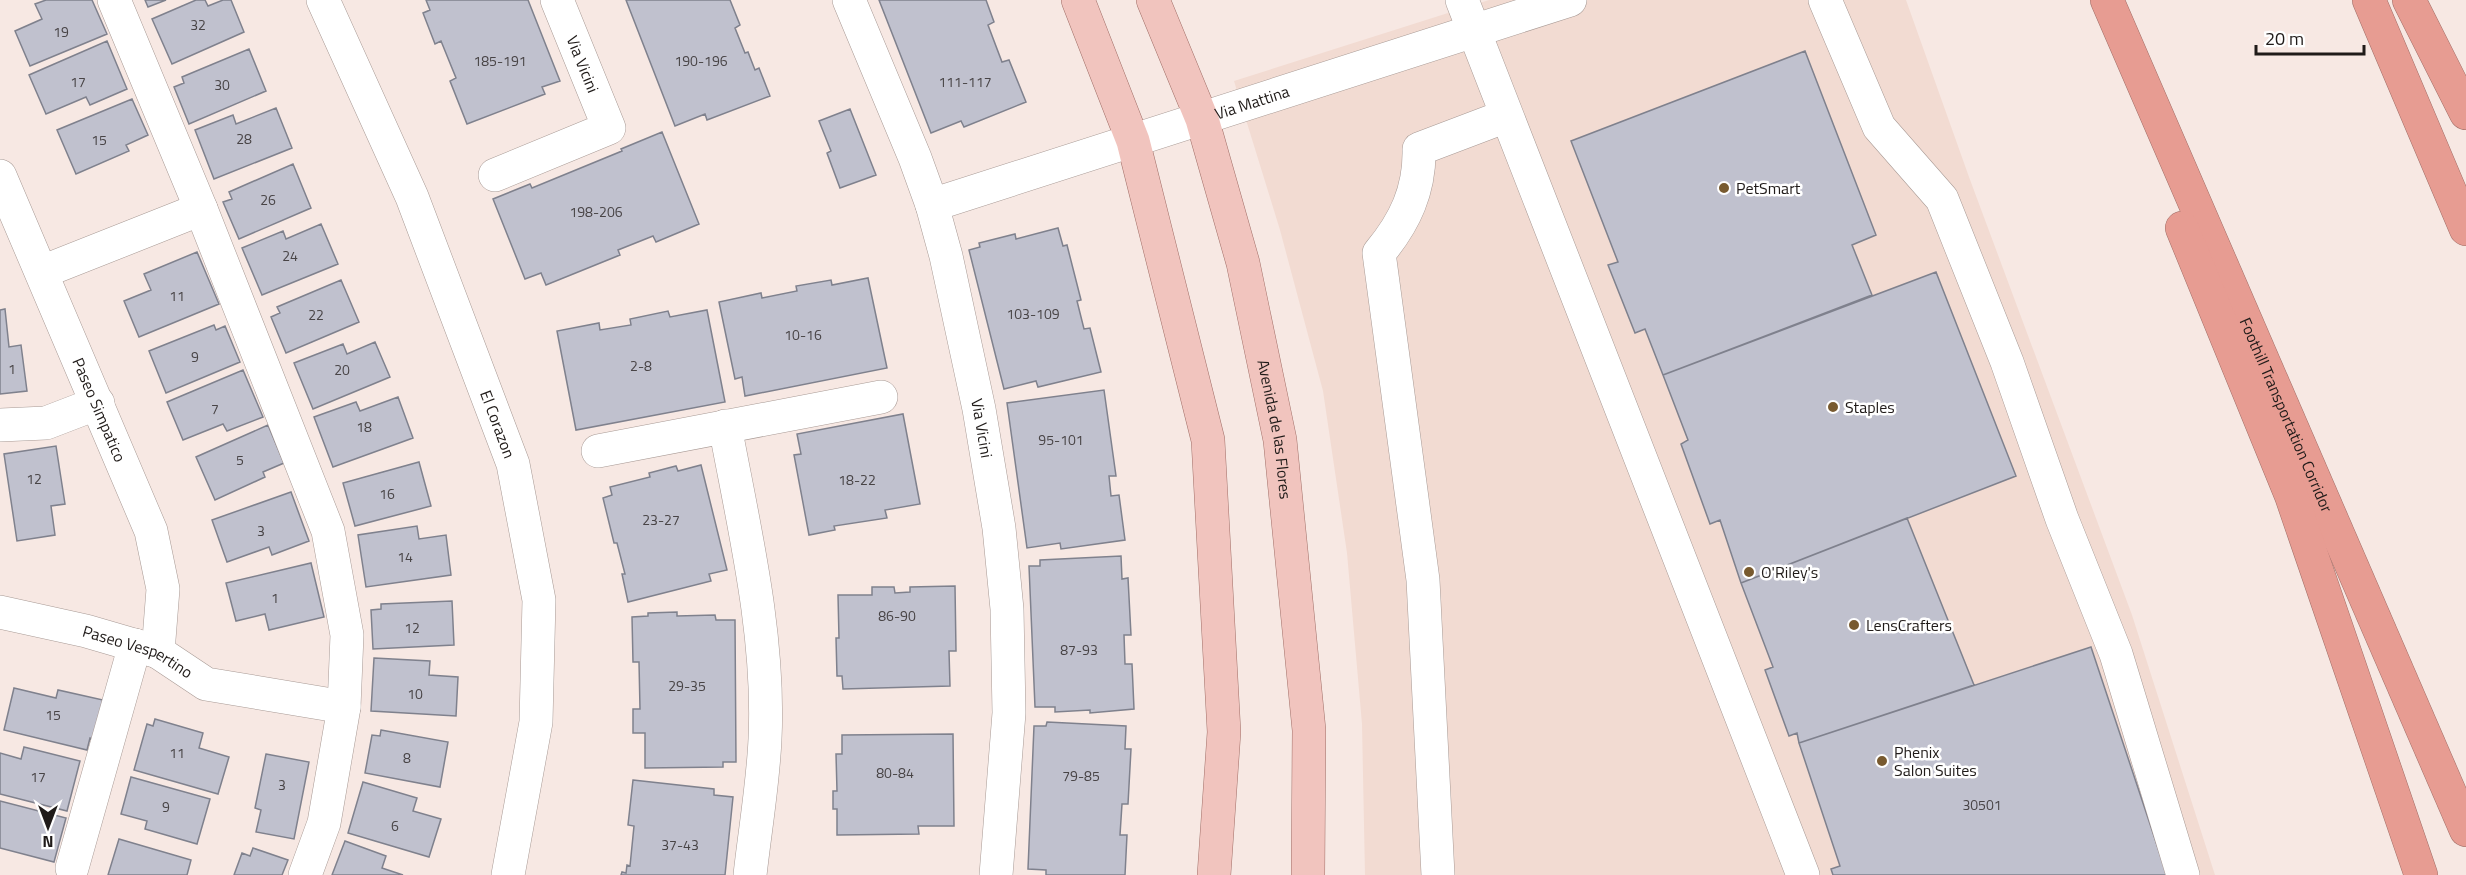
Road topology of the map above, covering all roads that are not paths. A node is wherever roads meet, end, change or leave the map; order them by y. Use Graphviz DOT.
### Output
graph roads {
  1 [pos="114,0"];
  2 [pos="323,0"];
  3 [pos="557,0"];
  4 [pos="849,0"];
  5 [pos="1078,0"];
  6 [pos="1153,0"];
  7 [pos="1570,0"];
  8 [pos="1825,0"];
  9 [pos="2107,0"];
  10 [pos="2368,0"];
  11 [pos="2409,0"];
  12 [pos="1467,15"];
  13 [pos="2156,111"];
  14 [pos="2466,113"];
  15 [pos="1506,116"];
  16 [pos="1202,119"];
  17 [pos="1133,141"];
  18 [pos="495,175"];
  19 [pos="0,176"];
  20 [pos="932,205"];
  21 [pos="201,209"];
  22 [pos="2466,229"];
  23 [pos="42,272"];
  24 [pos="881,397"];
  25 [pos="98,403"];
  26 [pos="0,425"];
  27 [pos="725,426"];
  28 [pos="598,451"];
  29 [pos="0,612"];
  30 [pos="147,649"];
  31 [pos="344,707"];
  32 [pos="2466,830"];
  33 [pos="72,868"];
  34 [pos="305,875"];
  35 [pos="508,875"];
  36 [pos="750,875"];
  37 [pos="996,875"];
  38 [pos="1214,875"];
  39 [pos="1308,875"];
  40 [pos="1438,875"];
  41 [pos="1803,875"];
  42 [pos="2182,875"];
  43 [pos="2421,875"];
  1 -- 21 [label="street"];
  2 -- 35 [label="street, El Corazon"];
  3 -- 18 [label="street, Via Vicini"];
  4 -- 20 [label="street, Via Vicini"];
  5 -- 17 [label="main road"];
  6 -- 16 [label="main road, Avenida de las Flores"];
  7 -- 12 [label="street, Via Mattina"];
  8 -- 42 [label="street"];
  9 -- 13 [label="highway, Foothill Transportation Corridor"];
  10 -- 22 [label="highway"];
  11 -- 14 [label="highway"];
  12 -- 15 [label="street"];
  12 -- 16 [label="street, Via Mattina"];
  13 -- 32 [label="highway, Foothill Transportation Corridor"];
  13 -- 43 [label="highway"];
  15 -- 40 [label="street"];
  15 -- 41 [label="street"];
  16 -- 17 [label="street, Via Mattina"];
  16 -- 39 [label="main road, Avenida de las Flores"];
  17 -- 20 [label="street, Via Mattina"];
  17 -- 38 [label="main road"];
  19 -- 23 [label="street, Paseo Simpatico"];
  20 -- 37 [label="street, Via Vicini"];
  21 -- 23 [label="street"];
  21 -- 31 [label="street"];
  23 -- 25 [label="street, Paseo Simpatico"];
  24 -- 27 [label="street"];
  25 -- 26 [label="street"];
  25 -- 30 [label="street, Paseo Simpatico"];
  27 -- 28 [label="street"];
  27 -- 36 [label="street"];
  29 -- 30 [label="street, Paseo Vespertino"];
  30 -- 31 [label="street, Paseo Vespertino"];
  30 -- 33 [label="street, Paseo Simpatico"];
  31 -- 34 [label="street"];
}
